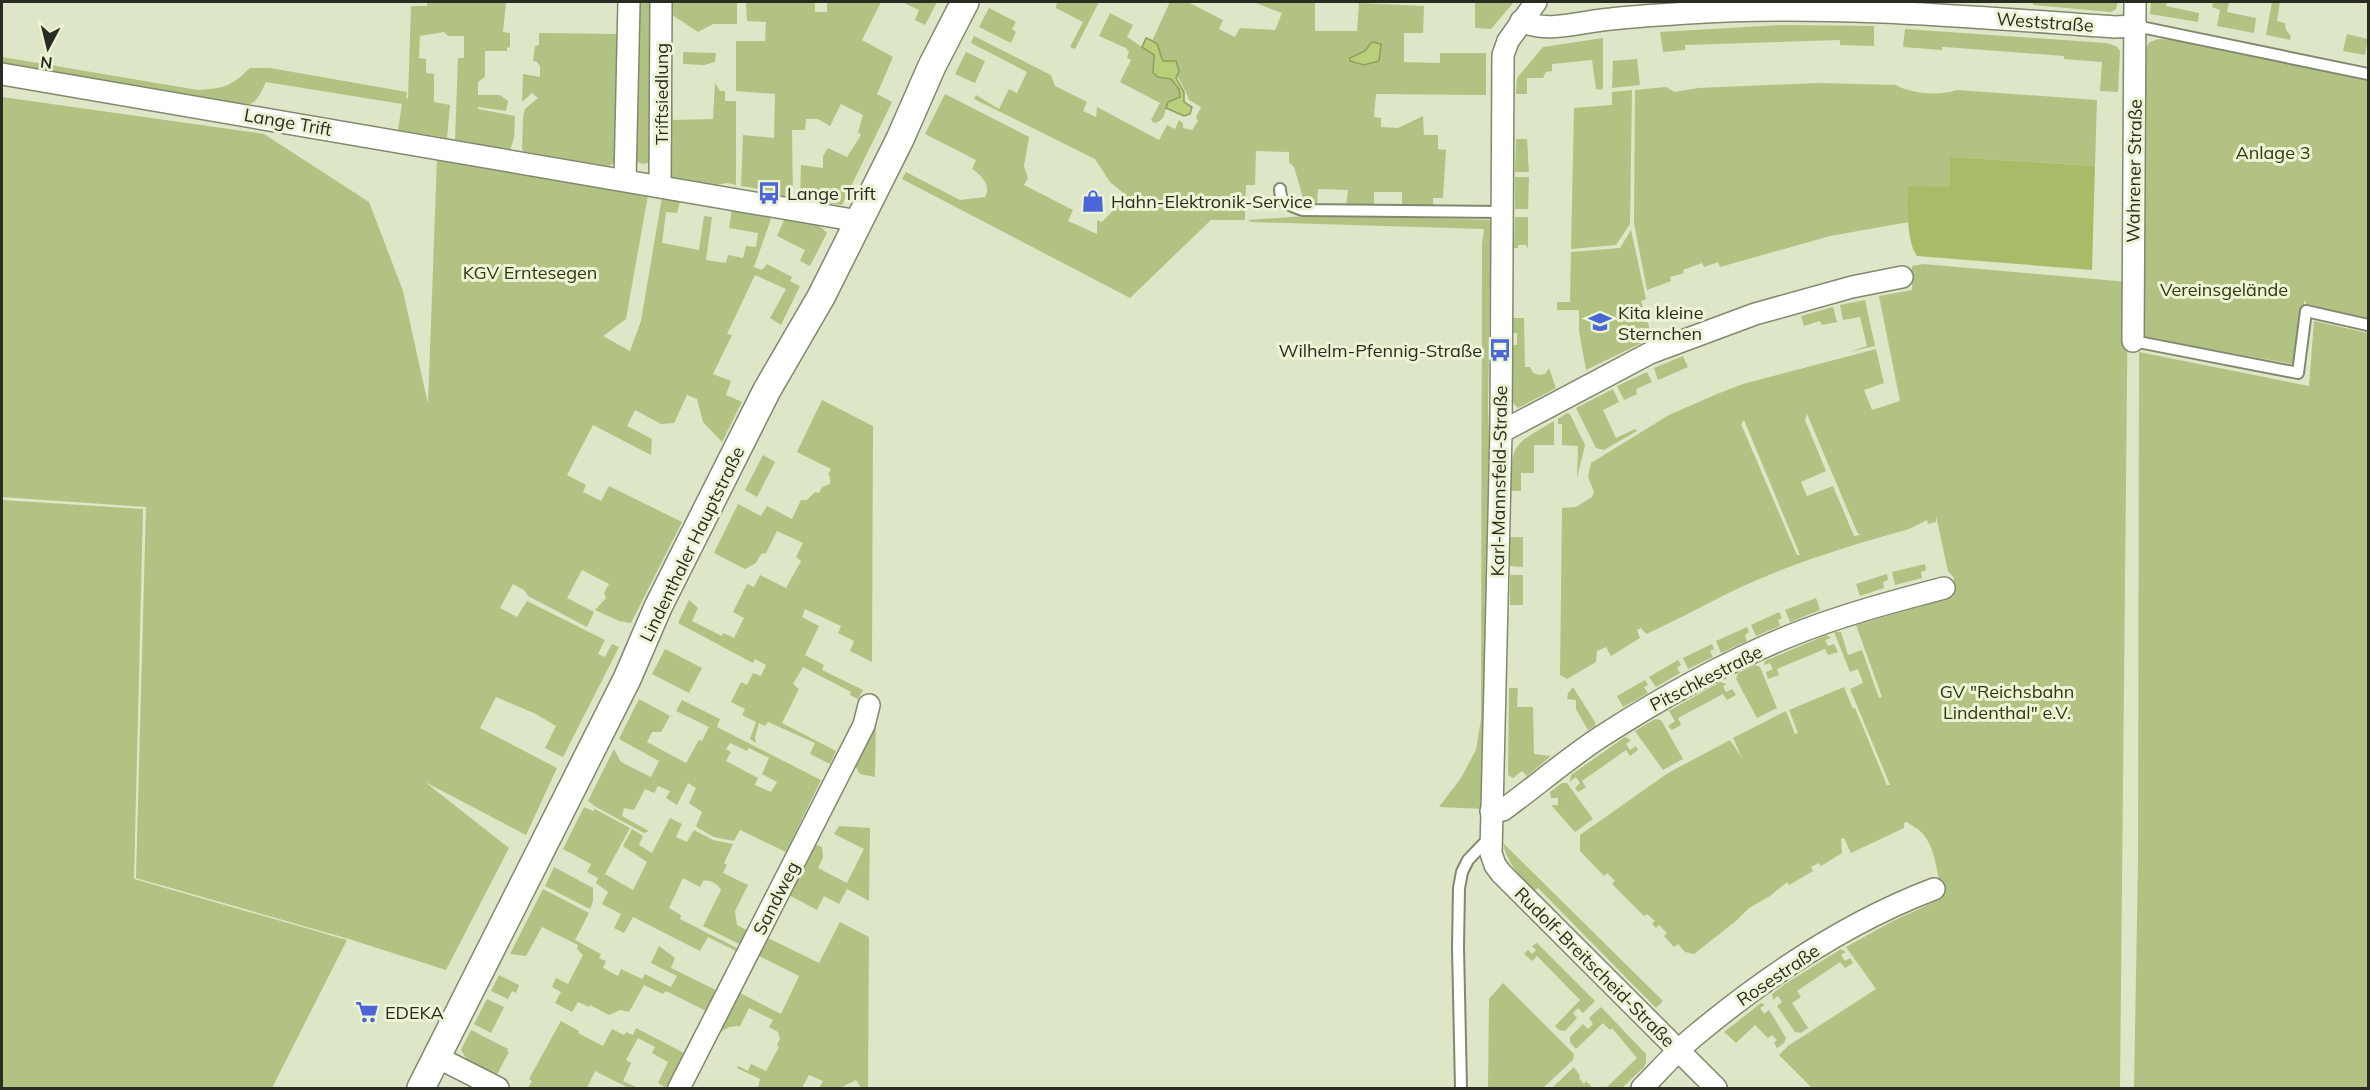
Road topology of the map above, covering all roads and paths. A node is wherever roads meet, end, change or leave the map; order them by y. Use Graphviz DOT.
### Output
graph roads {
  1 [pos="628,2"];
  2 [pos="661,2"];
  3 [pos="965,2"];
  4 [pos="1536,2"];
  5 [pos="2135,2"];
  6 [pos="1603,10"];
  7 [pos="1521,21"];
  8 [pos="2136,26"];
  9 [pos="2,74"];
  10 [pos="2368,74"];
  11 [pos="625,180"];
  12 [pos="660,186"];
  13 [pos="1280,189"];
  14 [pos="1501,212"];
  15 [pos="858,223"];
  16 [pos="1902,278"];
  17 [pos="2368,325"];
  18 [pos="2133,341"];
  19 [pos="1501,432"];
  20 [pos="1944,588"];
  21 [pos="869,705"];
  22 [pos="1491,811"];
  23 [pos="1490,837"];
  24 [pos="1934,889"];
  25 [pos="1679,1051"];
  26 [pos="437,1057"];
  27 [pos="421,1089"];
  28 [pos="498,1089"];
  29 [pos="679,1089"];
  30 [pos="1461,1089"];
  31 [pos="1642,1089"];
  32 [pos="1716,1089"];
  1 -- 11 [label="street, Triftsiedlung"];
  2 -- 12 [label="street, Triftsiedlung"];
  3 -- 15 [label="street, Lindenthaler Hauptstraße"];
  4 -- 7 [label="street, Karl-Mannsfeld-Straße"];
  5 -- 8 [label="street, Wahrener Straße"];
  6 -- 7 [label="street, Weststraße"];
  6 -- 8 [label="street, Weststraße"];
  7 -- 14 [label="street, Karl-Mannsfeld-Straße"];
  8 -- 10 [label="lane, Weststraße"];
  8 -- 18 [label="street, Wahrener Straße"];
  9 -- 11 [label="street, Lange Trift"];
  11 -- 12 [label="street, Lange Trift"];
  12 -- 15 [label="street, Lange Trift"];
  13 -- 14 [label="lane"];
  14 -- 19 [label="street, Karl-Mannsfeld-Straße"];
  15 -- 26 [label="street, Lindenthaler Hauptstraße"];
  16 -- 19 [label="street"];
  17 -- 18 [label="lane"];
  19 -- 22 [label="street, Karl-Mannsfeld-Straße"];
  20 -- 22 [label="street, Pitschkestraße"];
  21 -- 29 [label="street, Sandweg"];
  22 -- 23 [label="street, Karl-Mannsfeld-Straße"];
  23 -- 25 [label="street, Rudolf-Breitscheid-Straße"];
  23 -- 30 [label="lane"];
  24 -- 25 [label="street, Rosestraße"];
  25 -- 31 [label="street, Rosestraße"];
  25 -- 32 [label="street, Rudolf-Breitscheid-Straße"];
  26 -- 27 [label="street, Lindenthaler Hauptstraße"];
  26 -- 28 [label="street"];
}
